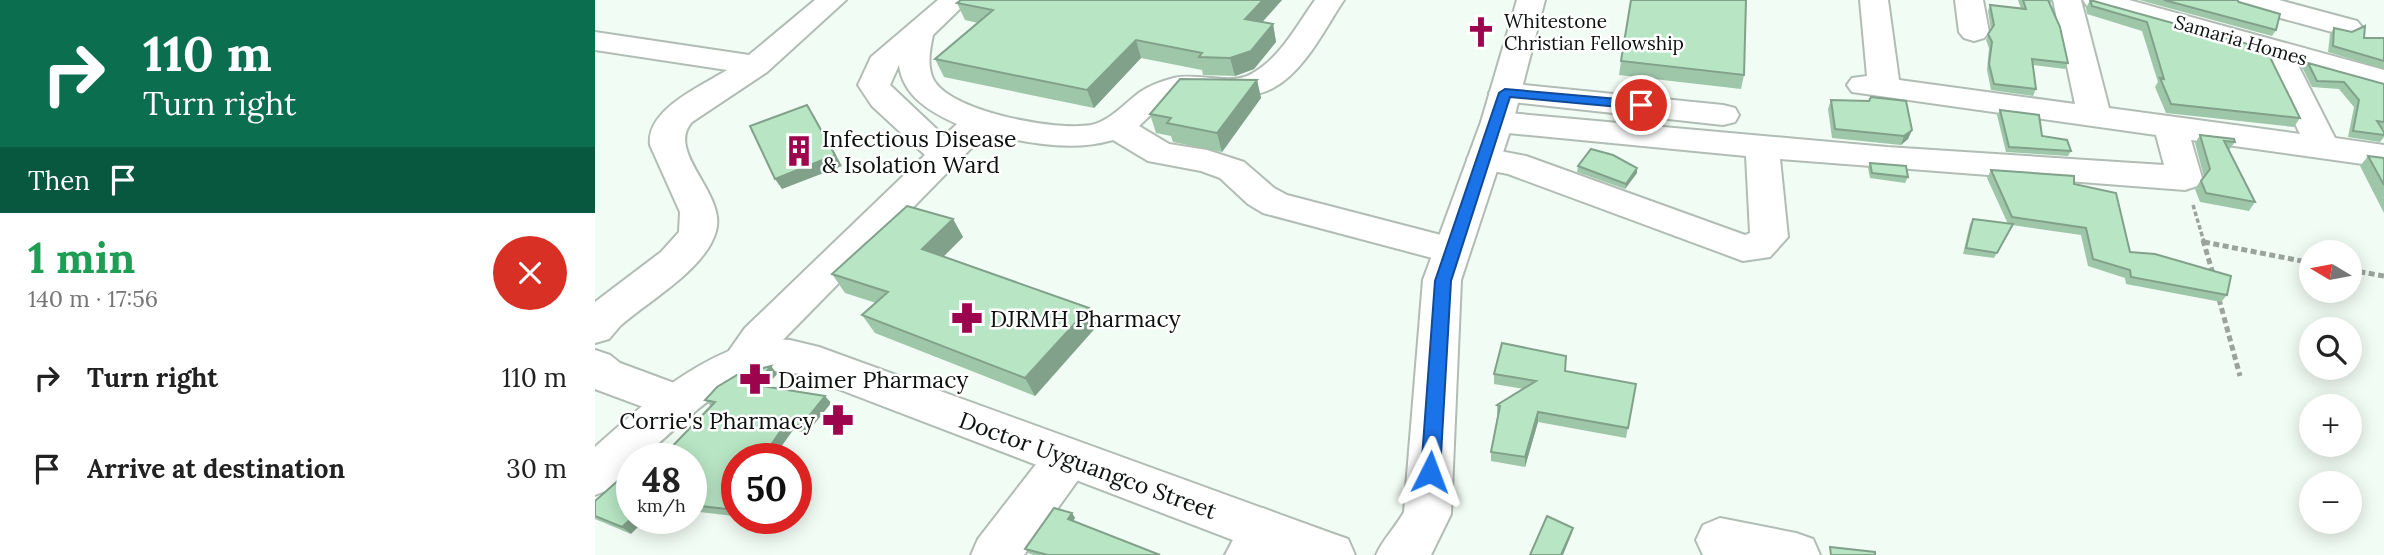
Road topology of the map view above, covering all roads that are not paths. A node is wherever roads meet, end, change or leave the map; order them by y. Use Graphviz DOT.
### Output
graph roads {
  1 [pos="832,0"];
  2 [pos="955,0"];
  3 [pos="1330,0"];
  4 [pos="1531,0"];
  5 [pos="1874,0"];
  6 [pos="1969,0"];
  7 [pos="2067,0"];
  8 [pos="2097,0"];
  9 [pos="2246,0"];
  10 [pos="2347,27"];
  11 [pos="919,31"];
  12 [pos="1974,33"];
  13 [pos="595,41"];
  14 [pos="2274,49"];
  15 [pos="756,65"];
  16 [pos="2384,80"];
  17 [pos="1501,108"];
  18 [pos="1723,115"];
  19 [pos="2094,115"];
  20 [pos="979,121"];
  21 [pos="2170,125"];
  22 [pos="1117,128"];
  23 [pos="2322,145"];
  24 [pos="1762,147"];
  25 [pos="944,154"];
  26 [pos="2384,156"];
  27 [pos="1483,159"];
  28 [pos="1451,250"];
  29 [pos="595,328"];
  30 [pos="742,362"];
  31 [pos="595,367"];
  32 [pos="678,402"];
  33 [pos="1067,458"];
  34 [pos="595,475"];
  35 [pos="1720,540"];
  36 [pos="1256,542"];
  37 [pos="995,555"];
  38 [pos="1331,555"];
  39 [pos="1400,555"];
  40 [pos="1796,555"];
  1 -- 15 [label="street"];
  2 -- 11 [label="street"];
  3 -- 22 [label="street"];
  4 -- 17 [label="street"];
  5 -- 19 [label="street"];
  6 -- 12 [label="street"];
  7 -- 19 [label="street"];
  8 -- 14 [label="street, Samaria Homes"];
  9 -- 10 [label="street"];
  11 -- 20 [label="street"];
  11 -- 25 [label="street"];
  13 -- 15 [label="street"];
  14 -- 16 [label="street, Samaria Homes"];
  14 -- 23 [label="street"];
  15 -- 29 [label="street"];
  17 -- 18 [label="street"];
  17 -- 24 [label="street"];
  17 -- 27 [label="street"];
  19 -- 21 [label="street"];
  20 -- 22 [label="street"];
  20 -- 25 [label="street"];
  21 -- 23 [label="street"];
  21 -- 24 [label="street"];
  22 -- 28 [label="street"];
  23 -- 26 [label="street"];
  24 -- 27 [label="street"];
  25 -- 30 [label="street"];
  27 -- 28 [label="street"];
  28 -- 39 [label="street"];
  30 -- 32 [label="street, Doctor Uyguangco Street"];
  30 -- 33 [label="street, Doctor Uyguangco Street"];
  31 -- 32 [label="street"];
  32 -- 34 [label="street, Doctor Uyguangco Street"];
  33 -- 36 [label="street, Doctor Uyguangco Street"];
  33 -- 37 [label="street"];
  35 -- 40 [label="street"];
  36 -- 38 [label="street, Doctor Uyguangco Street"];
}
